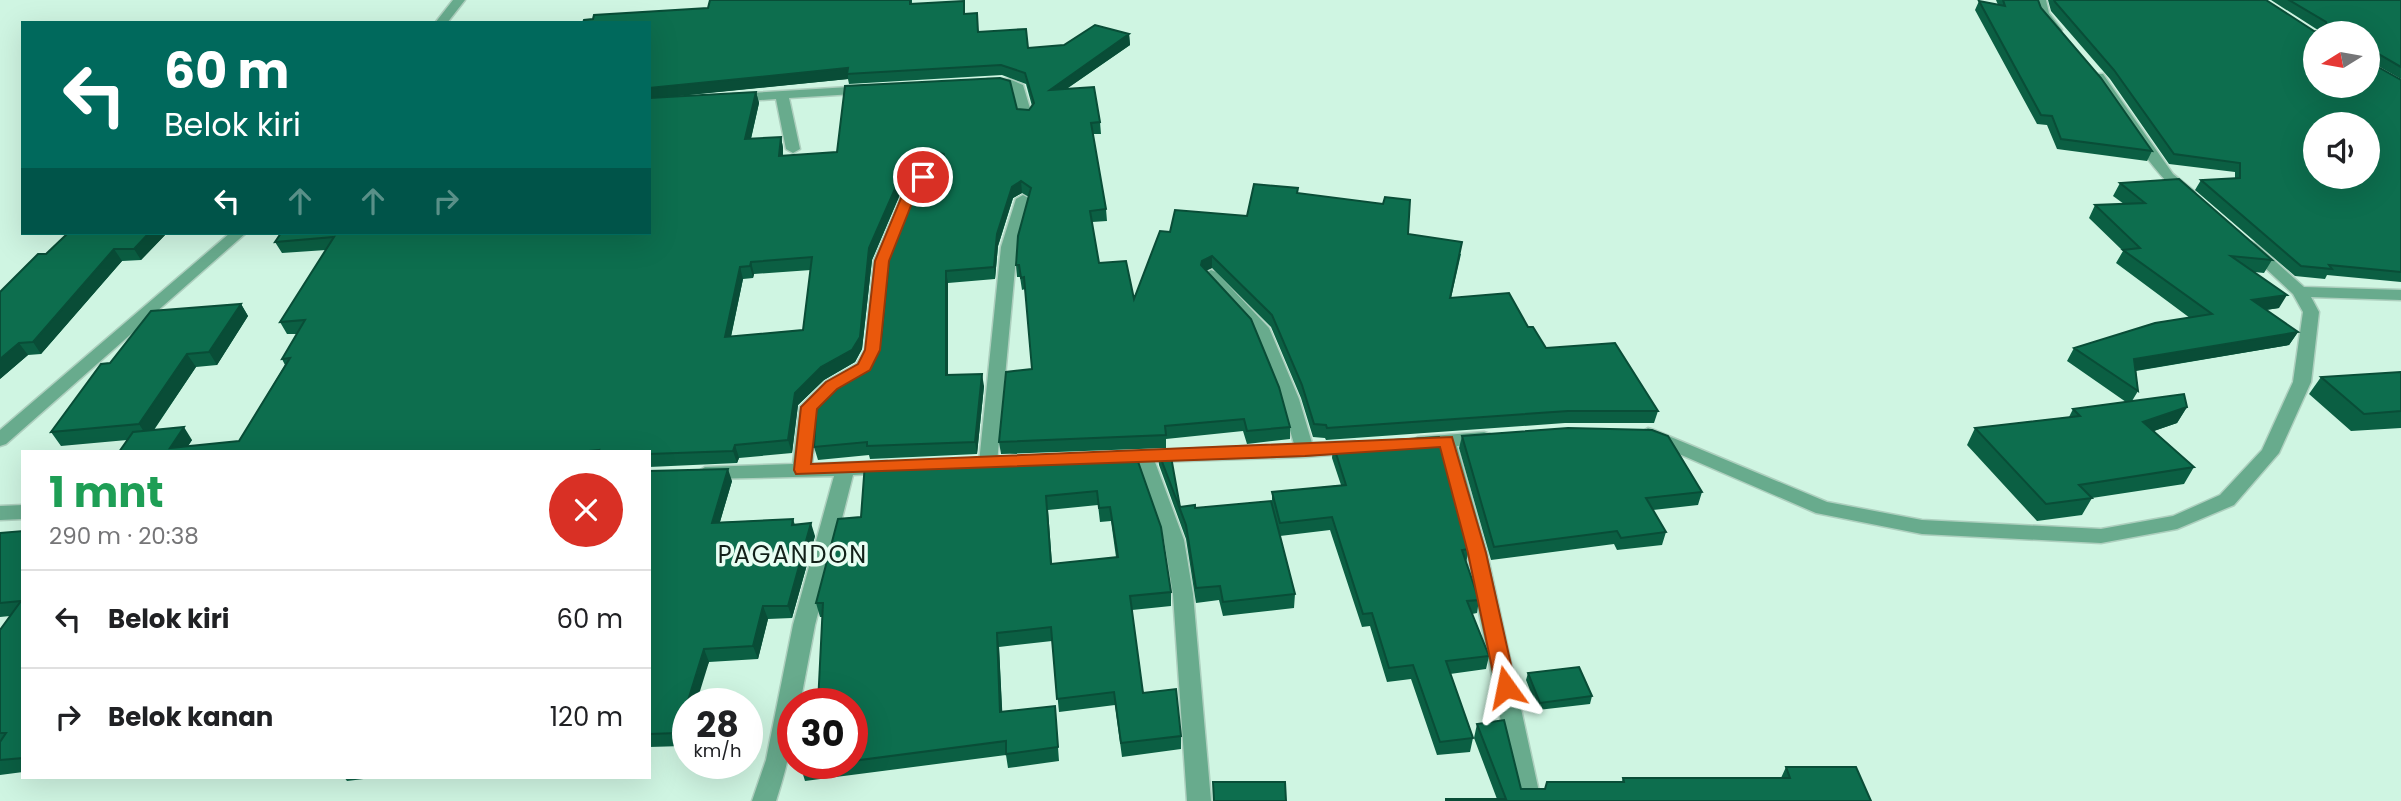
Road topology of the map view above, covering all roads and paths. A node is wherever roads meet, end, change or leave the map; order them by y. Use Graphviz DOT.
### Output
graph roads {
  1 [pos="459,0"];
  2 [pos="2040,0"];
  3 [pos="443,21"];
  4 [pos="2068,44"];
  5 [pos="2086,63"];
  6 [pos="975,84"];
  7 [pos="878,90"];
  8 [pos="782,95"];
  9 [pos="715,99"];
  10 [pos="1025,115"];
  11 [pos="793,149"];
  12 [pos="937,168"];
  13 [pos="1023,199"];
  14 [pos="2197,202"];
  15 [pos="2235,233"];
  16 [pos="237,235"];
  17 [pos="1211,275"];
  18 [pos="2300,292"];
  19 [pos="2401,295"];
  20 [pos="1627,433"];
  21 [pos="1499,437"];
  22 [pos="0,440"];
  23 [pos="1446,441"];
  24 [pos="1395,444"];
  25 [pos="1369,446"];
  26 [pos="1305,451"];
  27 [pos="1144,457"];
  28 [pos="1092,459"];
  29 [pos="1014,462"];
  30 [pos="910,467"];
  31 [pos="845,469"];
  32 [pos="802,470"];
  33 [pos="691,474"];
  34 [pos="21,512"];
  35 [pos="0,513"];
  36 [pos="764,801"];
  37 [pos="1199,801"];
  38 [pos="1529,801"];
  1 -- 3 [label="street"];
  2 -- 4 [label="street"];
  5 -- 14 [label="street"];
  6 -- 10 [label="street"];
  7 -- 8 [label="street"];
  8 -- 9 [label="street"];
  8 -- 11 [label="street"];
  12 -- 32 [label="street"];
  13 -- 29 [label="street"];
  15 -- 18 [label="street"];
  16 -- 22 [label="street"];
  17 -- 26 [label="street"];
  18 -- 19 [label="street"];
  18 -- 20 [label="street"];
  21 -- 23 [label="street"];
  23 -- 24 [label="street"];
  23 -- 38 [label="street"];
  25 -- 26 [label="street"];
  26 -- 27 [label="street"];
  27 -- 28 [label="street"];
  27 -- 37 [label="street"];
  30 -- 31 [label="street"];
  31 -- 32 [label="street"];
  31 -- 36 [label="street"];
  32 -- 33 [label="street"];
  34 -- 35 [label="street"];
}
